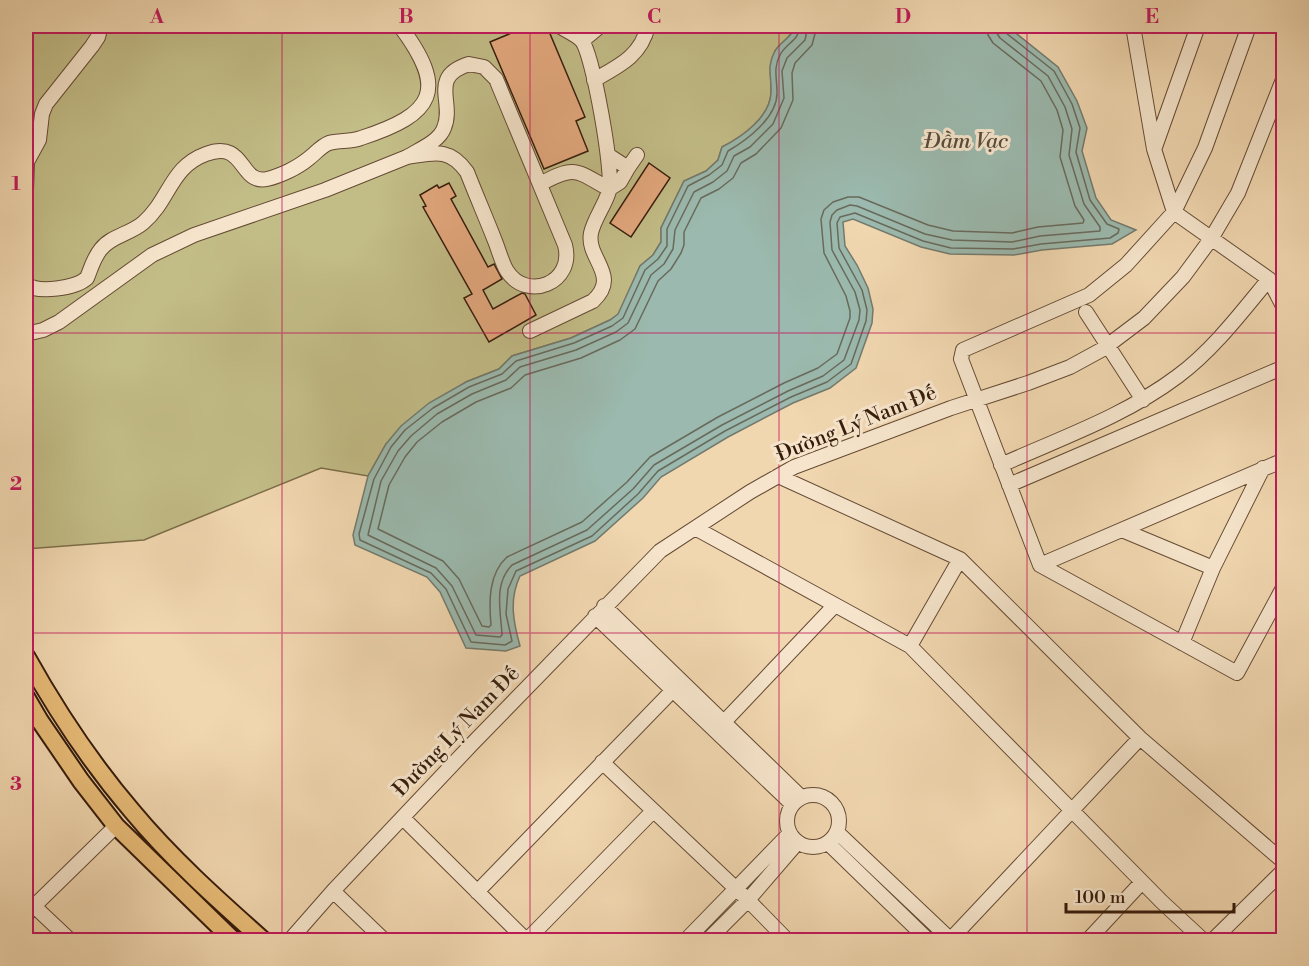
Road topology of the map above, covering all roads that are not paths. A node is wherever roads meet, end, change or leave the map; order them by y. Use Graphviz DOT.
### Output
graph roads {
  1 [pos="101,26"];
  2 [pos="400,26"];
  3 [pos="559,26"];
  4 [pos="600,26"];
  5 [pos="648,26"];
  6 [pos="1133,26"];
  7 [pos="1198,26"];
  8 [pos="1249,26"];
  9 [pos="582,41"];
  10 [pos="1284,77"];
  11 [pos="594,80"];
  12 [pos="1154,149"];
  13 [pos="608,155"];
  14 [pos="637,155"];
  15 [pos="407,157"];
  16 [pos="628,168"];
  17 [pos="540,184"];
  18 [pos="609,189"];
  19 [pos="26,191"];
  20 [pos="1174,212"];
  21 [pos="1210,239"];
  22 [pos="1269,279"];
  23 [pos="26,284"];
  24 [pos="1284,308"];
  25 [pos="1086,312"];
  26 [pos="530,331"];
  27 [pos="26,334"];
  28 [pos="1109,345"];
  29 [pos="1284,367"];
  30 [pos="976,400"];
  31 [pos="1143,400"];
  32 [pos="1284,460"];
  33 [pos="1001,465"];
  34 [pos="1263,468"];
  35 [pos="778,476"];
  36 [pos="1009,485"];
  37 [pos="695,528"];
  38 [pos="1122,530"];
  39 [pos="960,559"];
  40 [pos="1040,566"];
  41 [pos="1213,568"];
  42 [pos="1284,586"];
  43 [pos="835,605"];
  44 [pos="600,611"];
  45 [pos="1182,644"];
  46 [pos="910,646"];
  47 [pos="26,656"];
  48 [pos="672,690"];
  49 [pos="26,697"];
  50 [pos="724,722"];
  51 [pos="1140,738"];
  52 [pos="602,762"];
  53 [pos="796,800"];
  54 [pos="1072,811"];
  55 [pos="132,812"];
  56 [pos="653,812"];
  57 [pos="403,818"];
  58 [pos="116,826"];
  59 [pos="838,833"];
  60 [pos="794,838"];
  61 [pos="828,843"];
  62 [pos="1284,862"];
  63 [pos="1284,870"];
  64 [pos="1142,882"];
  65 [pos="735,889"];
  66 [pos="333,891"];
  67 [pos="477,892"];
  68 [pos="748,900"];
  69 [pos="30,910"];
  70 [pos="70,940"];
  71 [pos="233,940"];
  72 [pos="263,940"];
  73 [pos="290,940"];
  74 [pos="384,940"];
  75 [pos="526,940"];
  76 [pos="686,940"];
  77 [pos="708,940"];
  78 [pos="787,940"];
  79 [pos="928,940"];
  80 [pos="950,940"];
  81 [pos="1088,940"];
  82 [pos="1203,940"];
  83 [pos="1213,940"];
  1 -- 19 [label="street"];
  2 -- 23 [label="street"];
  3 -- 9 [label="street"];
  4 -- 9 [label="street"];
  5 -- 11 [label="street"];
  6 -- 12 [label="street"];
  7 -- 12 [label="street"];
  8 -- 20 [label="street"];
  9 -- 11 [label="street"];
  10 -- 21 [label="street, Đường Lý Nam Đế"];
  11 -- 13 [label="street"];
  12 -- 20 [label="street"];
  13 -- 16 [label="street"];
  13 -- 18 [label="street"];
  14 -- 16 [label="street"];
  15 -- 17 [label="street"];
  15 -- 17 [label="street"];
  15 -- 27 [label="street"];
  16 -- 18 [label="street"];
  17 -- 18 [label="street"];
  18 -- 26 [label="street"];
  20 -- 21 [label="street"];
  20 -- 30 [label="street"];
  21 -- 22 [label="street"];
  21 -- 28 [label="street, Đường Lý Nam Đế"];
  22 -- 24 [label="street"];
  22 -- 31 [label="street"];
  25 -- 28 [label="street"];
  28 -- 30 [label="street, Đường Lý Nam Đế"];
  28 -- 31 [label="street"];
  29 -- 36 [label="street"];
  30 -- 33 [label="street"];
  30 -- 35 [label="street, Đường Lý Nam Đế"];
  31 -- 33 [label="street"];
  32 -- 34 [label="street"];
  33 -- 36 [label="street"];
  34 -- 38 [label="street"];
  34 -- 41 [label="street"];
  35 -- 37 [label="street, Đường Lý Nam Đế"];
  35 -- 39 [label="street"];
  36 -- 40 [label="street"];
  37 -- 43 [label="street"];
  37 -- 44 [label="street, Đường Lý Nam Đế"];
  38 -- 40 [label="street"];
  38 -- 41 [label="street"];
  39 -- 46 [label="street"];
  39 -- 51 [label="street"];
  40 -- 45 [label="street"];
  41 -- 45 [label="street"];
  42 -- 45 [label="street"];
  43 -- 46 [label="street"];
  43 -- 50 [label="street"];
  44 -- 48 [label="street"];
  44 -- 50 [label="street"];
  44 -- 57 [label="street, Đường Lý Nam Đế"];
  46 -- 54 [label="street"];
  47 -- 55 [label="main road"];
  48 -- 52 [label="street"];
  48 -- 53 [label="street"];
  49 -- 58 [label="main road"];
  50 -- 53 [label="street"];
  51 -- 54 [label="street"];
  51 -- 62 [label="street"];
  52 -- 56 [label="street"];
  52 -- 67 [label="street"];
  53 -- 59 [label="street"];
  53 -- 60 [label="street"];
  54 -- 64 [label="street"];
  54 -- 80 [label="street"];
  55 -- 58 [label="main road"];
  55 -- 72 [label="main road"];
  56 -- 65 [label="street"];
  56 -- 75 [label="street"];
  57 -- 66 [label="street, Đường Lý Nam Đế"];
  57 -- 67 [label="street"];
  58 -- 69 [label="street"];
  58 -- 71 [label="main road"];
  59 -- 61 [label="street"];
  59 -- 80 [label="street"];
  60 -- 61 [label="street"];
  60 -- 65 [label="street"];
  60 -- 68 [label="street"];
  61 -- 79 [label="street"];
  63 -- 83 [label="street"];
  64 -- 81 [label="street"];
  64 -- 82 [label="street"];
  65 -- 68 [label="street"];
  65 -- 76 [label="street"];
  66 -- 73 [label="street, Đường Lý Nam Đế"];
  66 -- 74 [label="street"];
  67 -- 75 [label="street"];
  68 -- 77 [label="street"];
  68 -- 78 [label="street"];
  69 -- 70 [label="street"];
}
